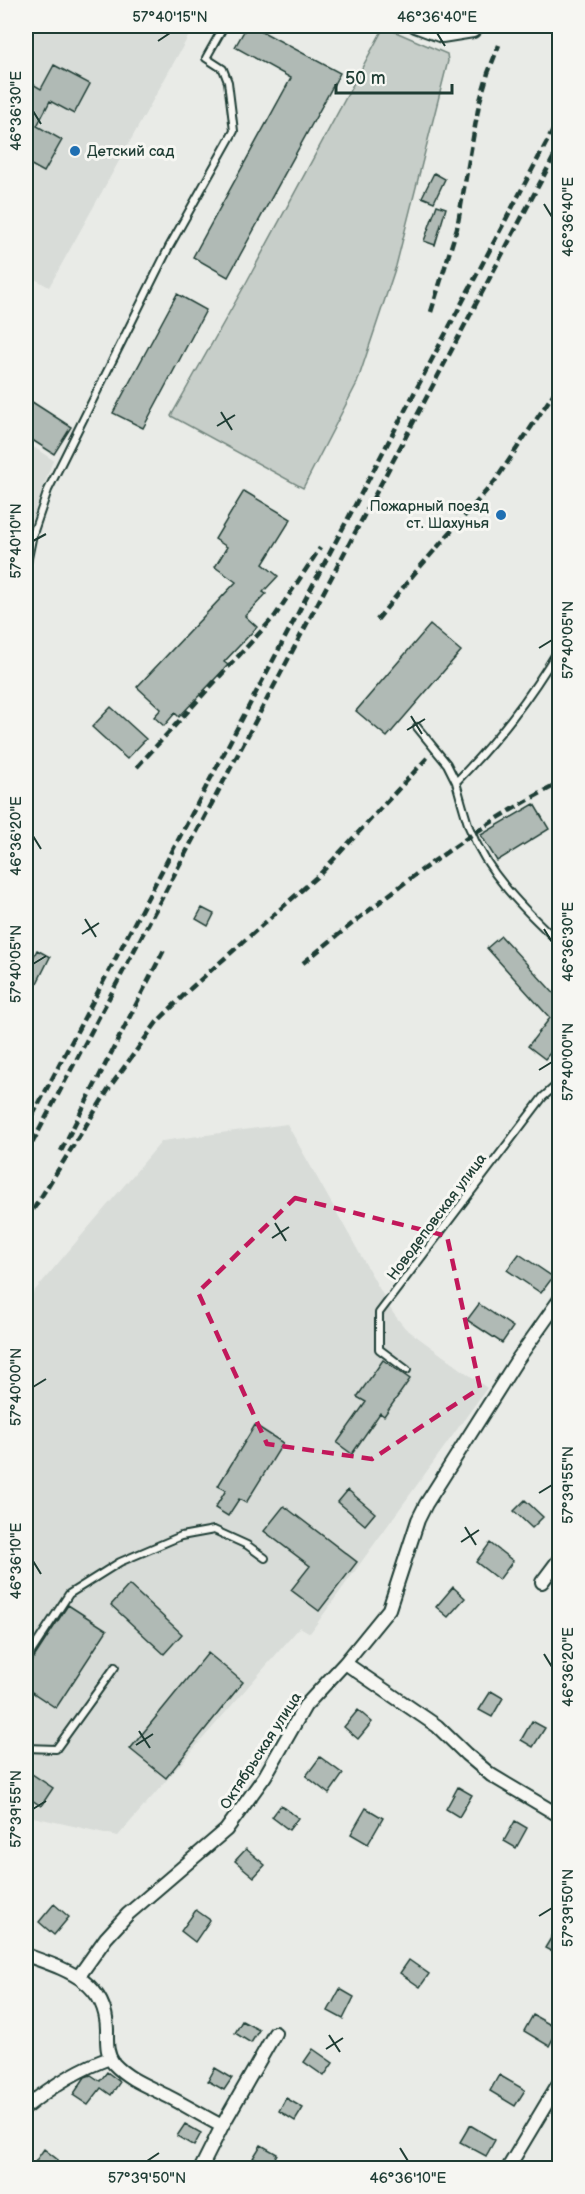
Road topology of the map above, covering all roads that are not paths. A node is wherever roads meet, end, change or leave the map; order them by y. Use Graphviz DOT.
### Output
graph roads {
  1 [pos="224,26"];
  2 [pos="415,26"];
  3 [pos="475,28"];
  4 [pos="26,568"];
  5 [pos="560,647"];
  6 [pos="417,727"];
  7 [pos="456,782"];
  8 [pos="560,943"];
  9 [pos="560,1082"];
  10 [pos="560,1299"];
  11 [pos="407,1370"];
  12 [pos="265,1558"];
  13 [pos="560,1558"];
  14 [pos="542,1582"];
  15 [pos="26,1660"];
  16 [pos="345,1662"];
  17 [pos="115,1667"];
  18 [pos="26,1748"];
  19 [pos="560,1816"];
  20 [pos="26,1954"];
  21 [pos="79,1976"];
  22 [pos="275,2033"];
  23 [pos="110,2058"];
  24 [pos="559,2083"];
  25 [pos="26,2107"];
  26 [pos="222,2126"];
  27 [pos="201,2169"];
  28 [pos="508,2169"];
  1 -- 4 [label="lane"];
  2 -- 3 [label="street"];
  5 -- 7 [label="lane"];
  6 -- 7 [label="lane"];
  7 -- 8 [label="lane"];
  9 -- 11 [label="lane, Новодеповская улица"];
  10 -- 16 [label="street, Октябрьская улица"];
  12 -- 15 [label="lane"];
  13 -- 14 [label="street"];
  16 -- 19 [label="street"];
  16 -- 21 [label="street, Октябрьская улица"];
  17 -- 18 [label="lane"];
  20 -- 21 [label="street"];
  21 -- 23 [label="street"];
  22 -- 26 [label="street"];
  23 -- 25 [label="street"];
  23 -- 26 [label="street"];
  24 -- 28 [label="street"];
  26 -- 27 [label="street"];
}
